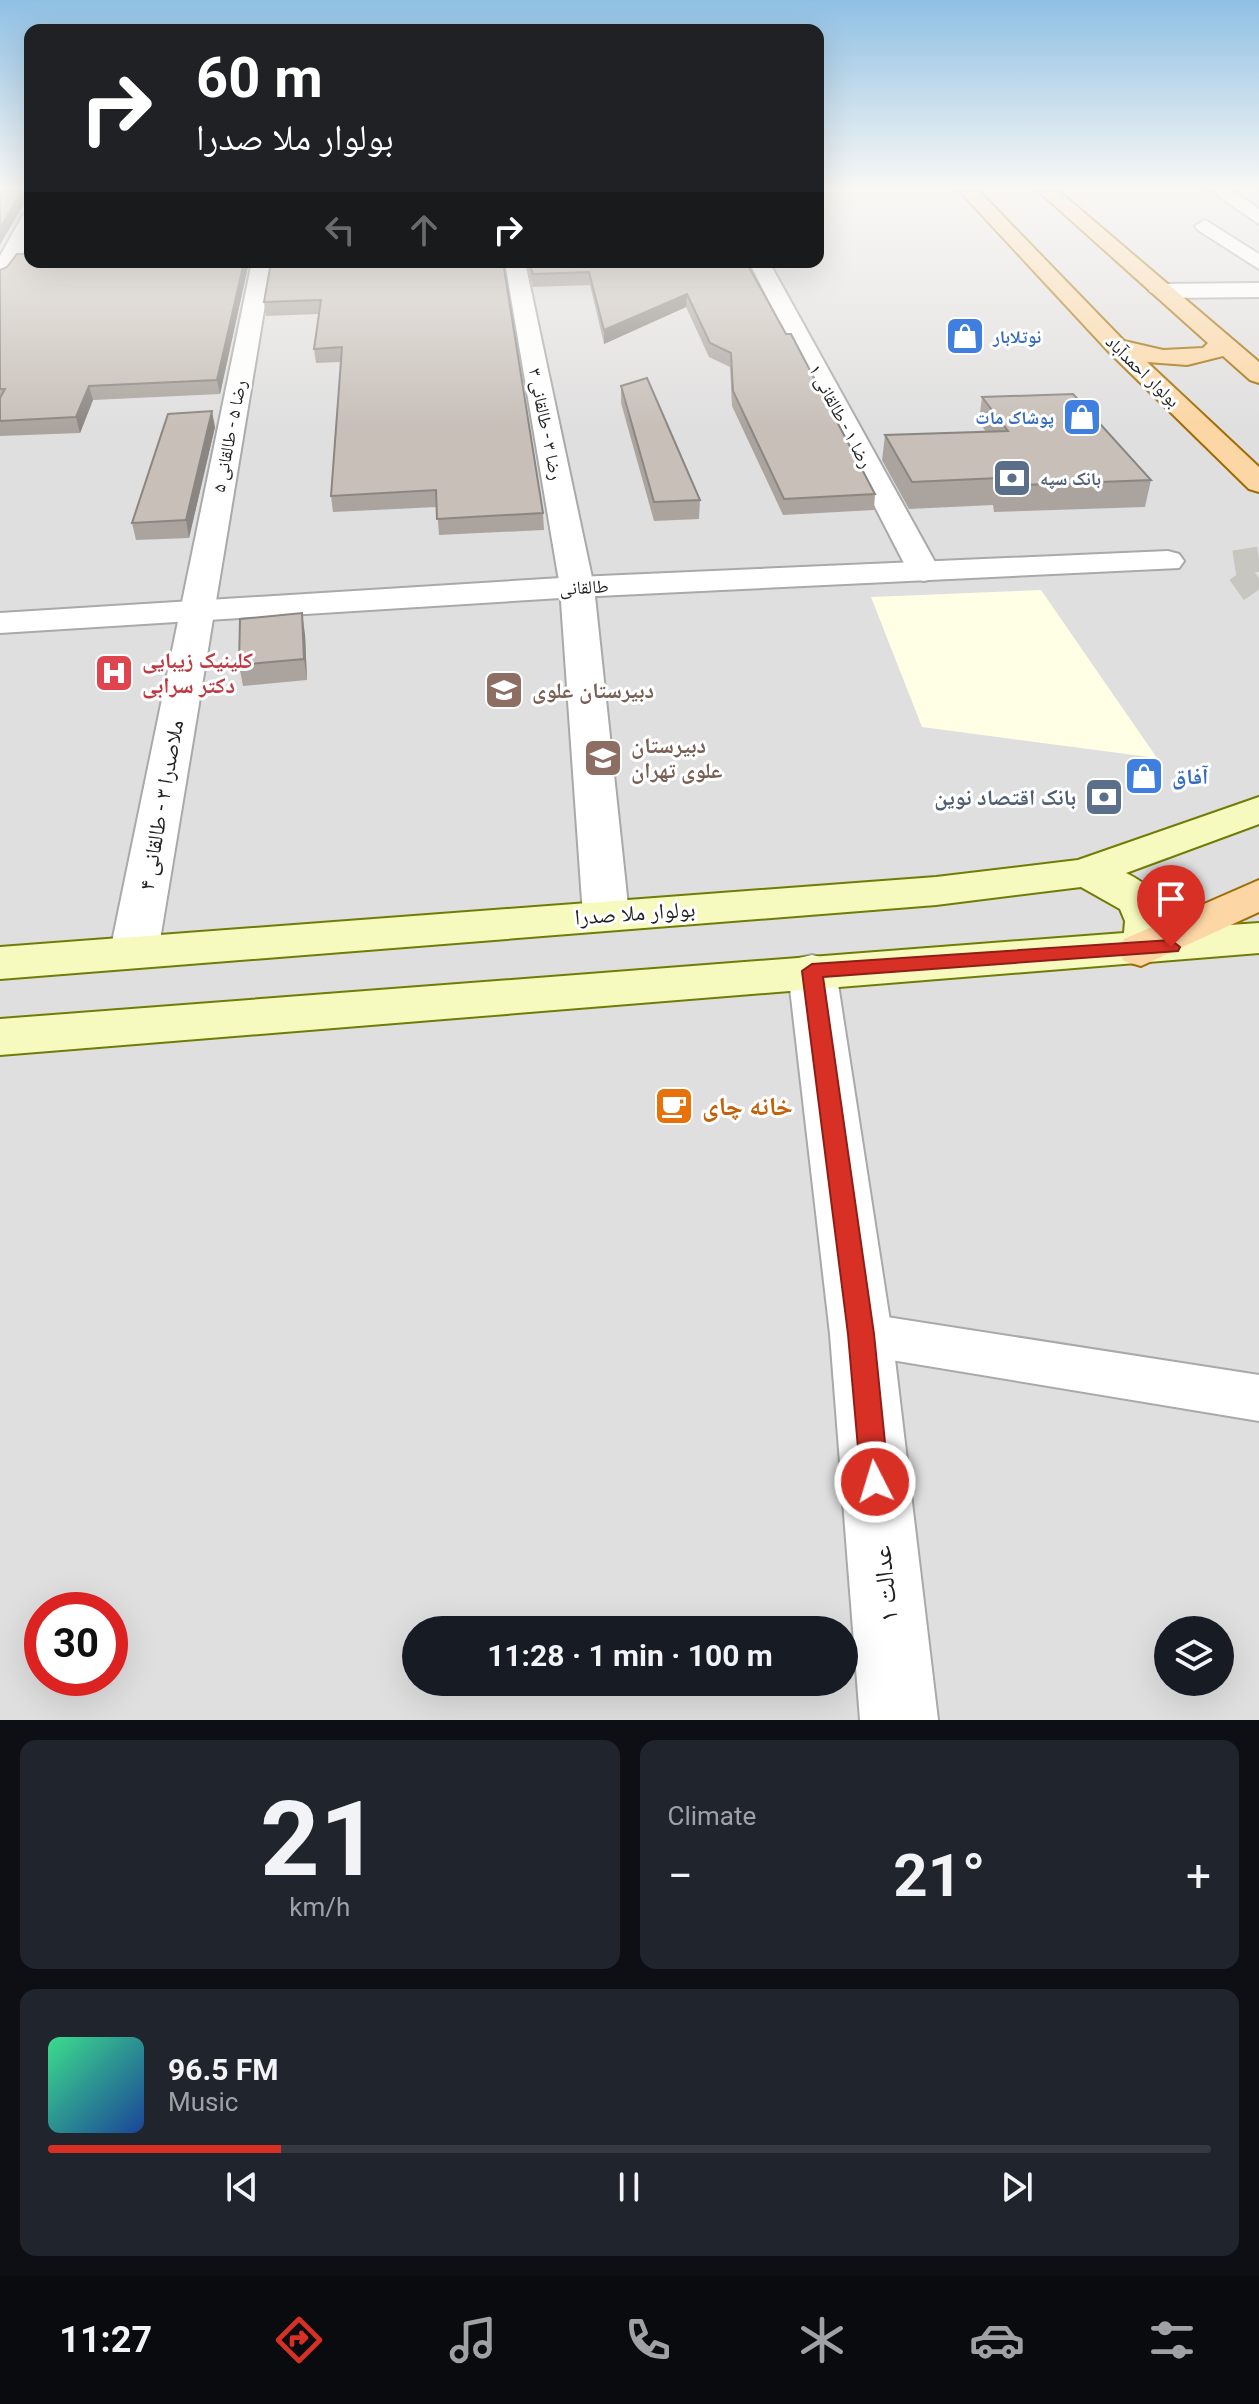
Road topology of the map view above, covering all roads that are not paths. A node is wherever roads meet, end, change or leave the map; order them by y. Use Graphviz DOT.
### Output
graph roads {
  1 [pos="1041,267"];
  2 [pos="1133,267"];
  3 [pos="261,268"];
  4 [pos="516,268"];
  5 [pos="762,268"];
  6 [pos="1259,290"];
  7 [pos="1160,291"];
  8 [pos="1220,344"];
  9 [pos="1116,346"];
  10 [pos="1259,375"];
  11 [pos="1259,483"];
  12 [pos="1168,561"];
  13 [pos="924,571"];
  14 [pos="577,587"];
  15 [pos="197,610"];
  16 [pos="0,623"];
  17 [pos="1259,810"];
  18 [pos="1084,873"];
  19 [pos="1259,894"];
  20 [pos="606,915"];
  21 [pos="1259,938"];
  22 [pos="1141,950"];
  23 [pos="134,952"];
  24 [pos="0,963"];
  25 [pos="812,971"];
  26 [pos="0,1037"];
  27 [pos="861,1334"];
  28 [pos="1259,1398"];
  29 [pos="899,1720"];
  1 -- 9 [label="main road, بولوار احمدآباد"];
  2 -- 7 [label="main road"];
  3 -- 15 [label="street, رضا ۵ - طالقانی ۵"];
  4 -- 14 [label="street, رضا ۳ - طالقانی ۳"];
  5 -- 13 [label="street, رضا ۱ - طالقانی ۱"];
  6 -- 7 [label="street"];
  7 -- 8 [label="main road"];
  8 -- 9 [label="main road"];
  8 -- 10 [label="main road"];
  9 -- 11 [label="main road, بولوار احمدآباد"];
  12 -- 13 [label="street, طالقانی"];
  13 -- 14 [label="street, طالقانی"];
  14 -- 15 [label="street, طالقانی"];
  14 -- 20 [label="street, رضا ۳ - طالقانی ۳"];
  15 -- 16 [label="street, طالقانی"];
  15 -- 23 [label="street, ملاصدرا ۳ - طالقانی ۴"];
  17 -- 18 [label="main road, بولوار ملا صدرا"];
  18 -- 20 [label="main road, بولوار ملا صدرا"];
  18 -- 22 [label="main road"];
  19 -- 22 [label="main road"];
  20 -- 23 [label="main road, بولوار ملا صدرا"];
  21 -- 22 [label="main road"];
  22 -- 25 [label="main road"];
  23 -- 24 [label="main road, بولوار ملا صدرا"];
  25 -- 26 [label="main road"];
  25 -- 27 [label="street, عدالت ۱"];
  27 -- 28 [label="street"];
  27 -- 29 [label="street, عدالت ۱"];
}
